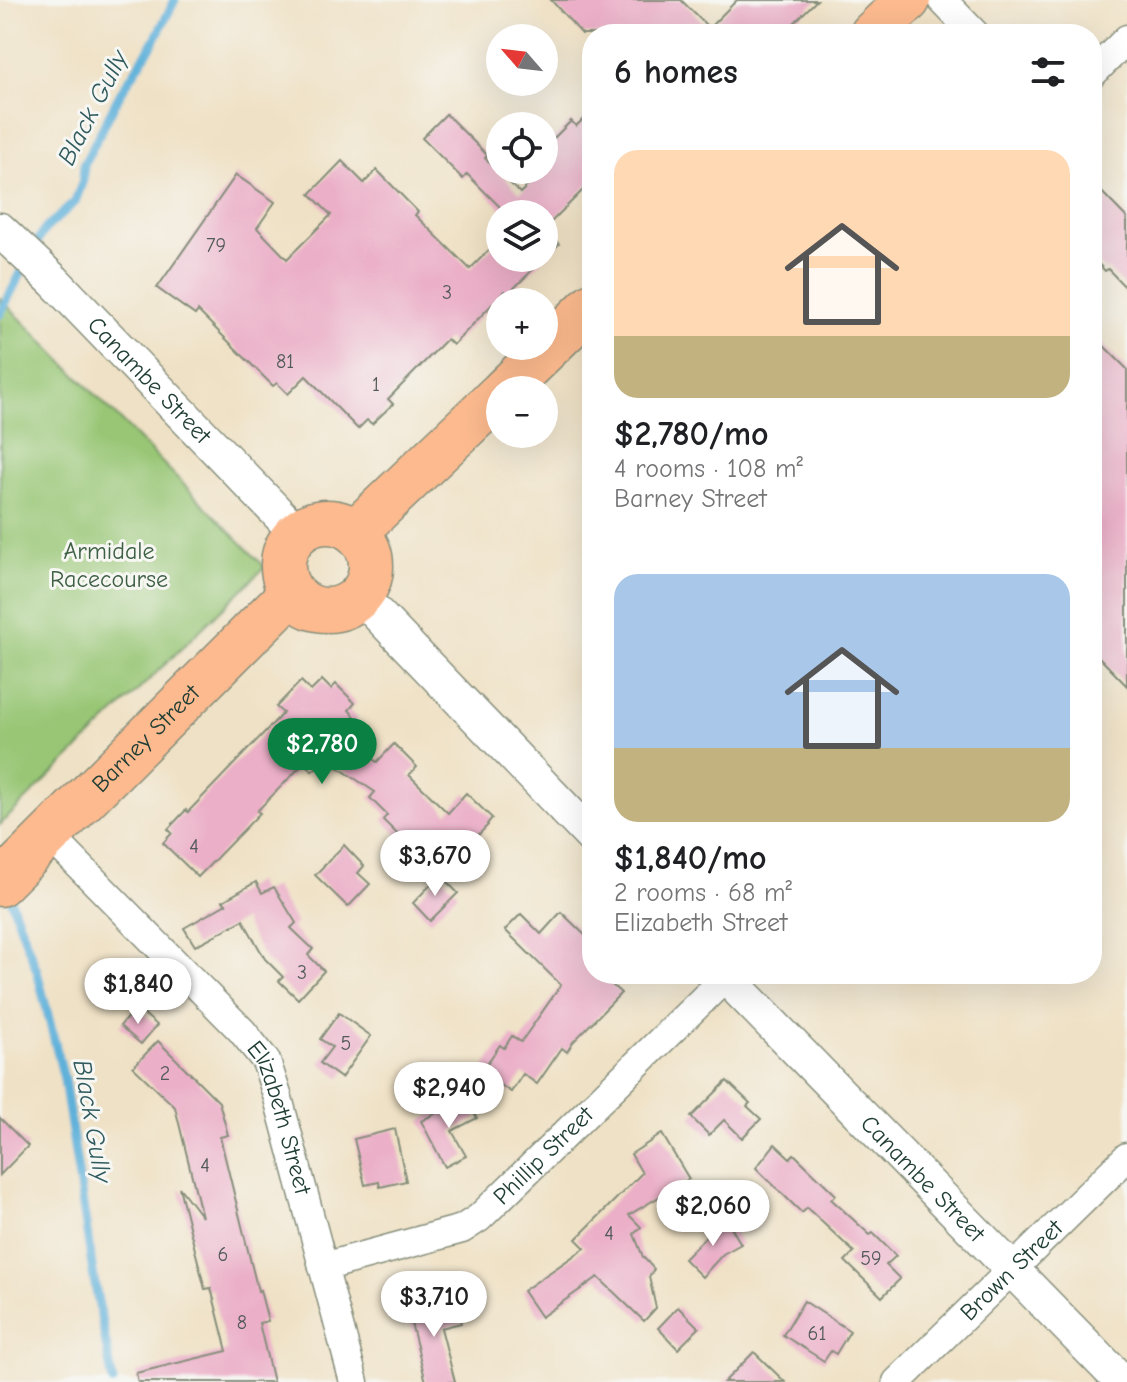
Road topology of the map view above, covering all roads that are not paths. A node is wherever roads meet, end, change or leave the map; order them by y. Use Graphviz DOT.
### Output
graph roads {
  1 [pos="908,0"];
  2 [pos="942,0"];
  3 [pos="883,24"];
  4 [pos="965,24"];
  5 [pos="1127,39"];
  6 [pos="1102,64"];
  7 [pos="4,234"];
  8 [pos="582,315"];
  9 [pos="519,376"];
  10 [pos="486,407"];
  11 [pos="355,532"];
  12 [pos="297,533"];
  13 [pos="291,593"];
  14 [pos="360,596"];
  15 [pos="582,827"];
  16 [pos="50,836"];
  17 [pos="6,878"];
  18 [pos="717,984"];
  19 [pos="733,984"];
  20 [pos="1127,1157"];
  21 [pos="323,1267"];
  22 [pos="1012,1269"];
  23 [pos="354,1382"];
  24 [pos="897,1382"];
  25 [pos="1122,1382"];
  1 -- 3 [label="main road"];
  2 -- 4 [label="street"];
  5 -- 6 [label="street"];
  7 -- 12 [label="street, Canambe Street"];
  8 -- 9 [label="main road"];
  10 -- 11 [label="main road"];
  11 -- 12 [label="main road"];
  11 -- 14 [label="main road"];
  12 -- 13 [label="main road"];
  13 -- 14 [label="main road"];
  13 -- 16 [label="main road, Barney Street"];
  14 -- 15 [label="street"];
  16 -- 17 [label="main road, Barney Street"];
  16 -- 21 [label="street, Elizabeth Street"];
  18 -- 21 [label="street, Phillip Street"];
  19 -- 22 [label="street, Canambe Street"];
  20 -- 22 [label="street, Brown Street"];
  21 -- 23 [label="street, Elizabeth Street"];
  22 -- 24 [label="street, Brown Street"];
  22 -- 25 [label="street, Canambe Street"];
}
